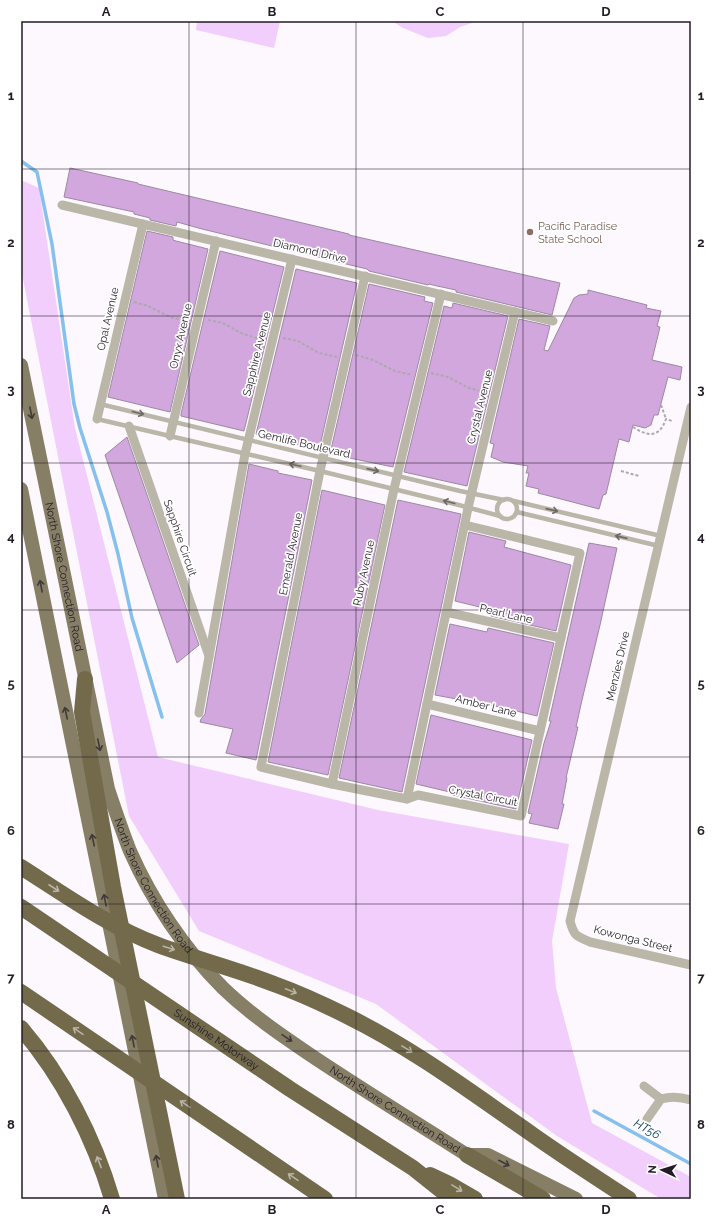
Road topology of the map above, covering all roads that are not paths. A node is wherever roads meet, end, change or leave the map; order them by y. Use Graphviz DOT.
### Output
graph roads {
  1 [pos="62,205"];
  2 [pos="143,224"];
  3 [pos="216,241"];
  4 [pos="292,259"];
  5 [pos="365,276"];
  6 [pos="441,294"];
  7 [pos="515,312"];
  8 [pos="553,321"];
  9 [pos="21,365"];
  10 [pos="100,404"];
  11 [pos="691,407"];
  12 [pos="97,419"];
  13 [pos="173,422"];
  14 [pos="129,426"];
  15 [pos="170,436"];
  16 [pos="248,440"];
  17 [pos="245,454"];
  18 [pos="322,458"];
  19 [pos="320,471"];
  20 [pos="397,476"];
  21 [pos="21,489"];
  22 [pos="394,489"];
  23 [pos="472,493"];
  24 [pos="504,500"];
  25 [pos="514,501"];
  26 [pos="468,508"];
  27 [pos="517,512"];
  28 [pos="500,516"];
  29 [pos="465,525"];
  30 [pos="660,541"];
  31 [pos="446,612"];
  32 [pos="561,638"];
  33 [pos="209,657"];
  34 [pos="85,679"];
  35 [pos="427,704"];
  36 [pos="199,713"];
  37 [pos="540,732"];
  38 [pos="332,784"];
  39 [pos="407,799"];
  40 [pos="21,867"];
  41 [pos="107,883"];
  42 [pos="21,907"];
  43 [pos="572,931"];
  44 [pos="691,965"];
  45 [pos="21,992"];
  46 [pos="21,1028"];
  47 [pos="644,1086"];
  48 [pos="661,1099"];
  49 [pos="691,1100"];
  50 [pos="153,1111"];
  51 [pos="647,1119"];
  52 [pos="467,1155"];
  53 [pos="414,1168"];
  54 [pos="112,1199"];
  55 [pos="165,1199"];
  56 [pos="177,1199"];
  57 [pos="325,1199"];
  58 [pos="452,1199"];
  59 [pos="475,1199"];
  60 [pos="543,1199"];
  61 [pos="576,1199"];
  62 [pos="629,1199"];
  1 -- 2 [label="street, Diamond Drive"];
  2 -- 3 [label="street, Diamond Drive"];
  2 -- 10 [label="street, Opal Avenue"];
  3 -- 4 [label="street, Diamond Drive"];
  3 -- 13 [label="street, Onyx Avenue"];
  4 -- 5 [label="street, Diamond Drive"];
  4 -- 16 [label="street, Sapphire Avenue"];
  5 -- 6 [label="street, Diamond Drive"];
  5 -- 18 [label="street, Emerald Avenue"];
  6 -- 7 [label="street, Diamond Drive"];
  6 -- 20 [label="street, Ruby Avenue"];
  7 -- 8 [label="street, Diamond Drive"];
  7 -- 23 [label="street, Crystal Avenue"];
  9 -- 34 [label="main road, North Shore Connection Road, one-way"];
  10 -- 12 [label="street, Opal Avenue"];
  10 -- 13 [label="lane, Gemlife Boulevard, one-way"];
  11 -- 30 [label="street, Menzies Drive"];
  12 -- 14 [label="lane, Gemlife Boulevard"];
  13 -- 15 [label="street, Onyx Avenue"];
  13 -- 16 [label="lane, Gemlife Boulevard"];
  14 -- 15 [label="lane, Gemlife Boulevard"];
  14 -- 33 [label="street, Sapphire Circuit"];
  15 -- 17 [label="lane, Gemlife Boulevard"];
  16 -- 17 [label="street, Sapphire Avenue"];
  16 -- 18 [label="lane, Gemlife Boulevard"];
  19 -- 17 [label="lane, Gemlife Boulevard, one-way"];
  17 -- 33 [label="street, Sapphire Circuit"];
  18 -- 19 [label="street, Emerald Avenue"];
  18 -- 20 [label="lane, Gemlife Boulevard, one-way"];
  19 -- 22 [label="lane, Gemlife Boulevard"];
  19 -- 38 [label="street, Emerald Avenue"];
  20 -- 22 [label="street, Ruby Avenue"];
  20 -- 23 [label="lane, Gemlife Boulevard"];
  41 -- 21 [label="main road, one-way"];
  26 -- 22 [label="lane, Gemlife Boulevard, one-way"];
  22 -- 38 [label="street, Ruby Avenue"];
  23 -- 24 [label="lane, Gemlife Boulevard"];
  23 -- 26 [label="street, Crystal Avenue"];
  24 -- 25 [label="lane"];
  24 -- 28 [label="lane"];
  25 -- 27 [label="lane"];
  25 -- 30 [label="lane, one-way"];
  26 -- 28 [label="lane, Gemlife Boulevard"];
  26 -- 29 [label="street"];
  27 -- 28 [label="lane"];
  30 -- 27 [label="lane, one-way"];
  29 -- 31 [label="street"];
  29 -- 32 [label="street, Crystal Circuit"];
  30 -- 43 [label="street, Menzies Drive"];
  31 -- 32 [label="street, Pearl Lane"];
  31 -- 35 [label="street"];
  32 -- 37 [label="street, Crystal Circuit"];
  33 -- 36 [label="street, Sapphire Circuit"];
  34 -- 41 [label="highway"];
  34 -- 52 [label="main road, North Shore Connection Road, one-way"];
  35 -- 37 [label="street, Amber Lane"];
  35 -- 39 [label="street"];
  37 -- 39 [label="street, Crystal Circuit"];
  38 -- 39 [label="street"];
  40 -- 62 [label="highway, one-way"];
  41 -- 50 [label="highway"];
  42 -- 53 [label="highway, Sunshine Motorway"];
  43 -- 44 [label="street, Kowonga Street"];
  57 -- 45 [label="highway, one-way"];
  54 -- 46 [label="highway, one-way"];
  47 -- 48 [label="street"];
  48 -- 49 [label="street"];
  48 -- 51 [label="street"];
  55 -- 50 [label="main road, one-way"];
  50 -- 56 [label="highway"];
  52 -- 60 [label="highway"];
  52 -- 61 [label="main road, North Shore Connection Road, one-way"];
  53 -- 58 [label="highway, Sunshine Motorway"];
  53 -- 59 [label="highway, Sunshine Motorway, one-way"];
}
